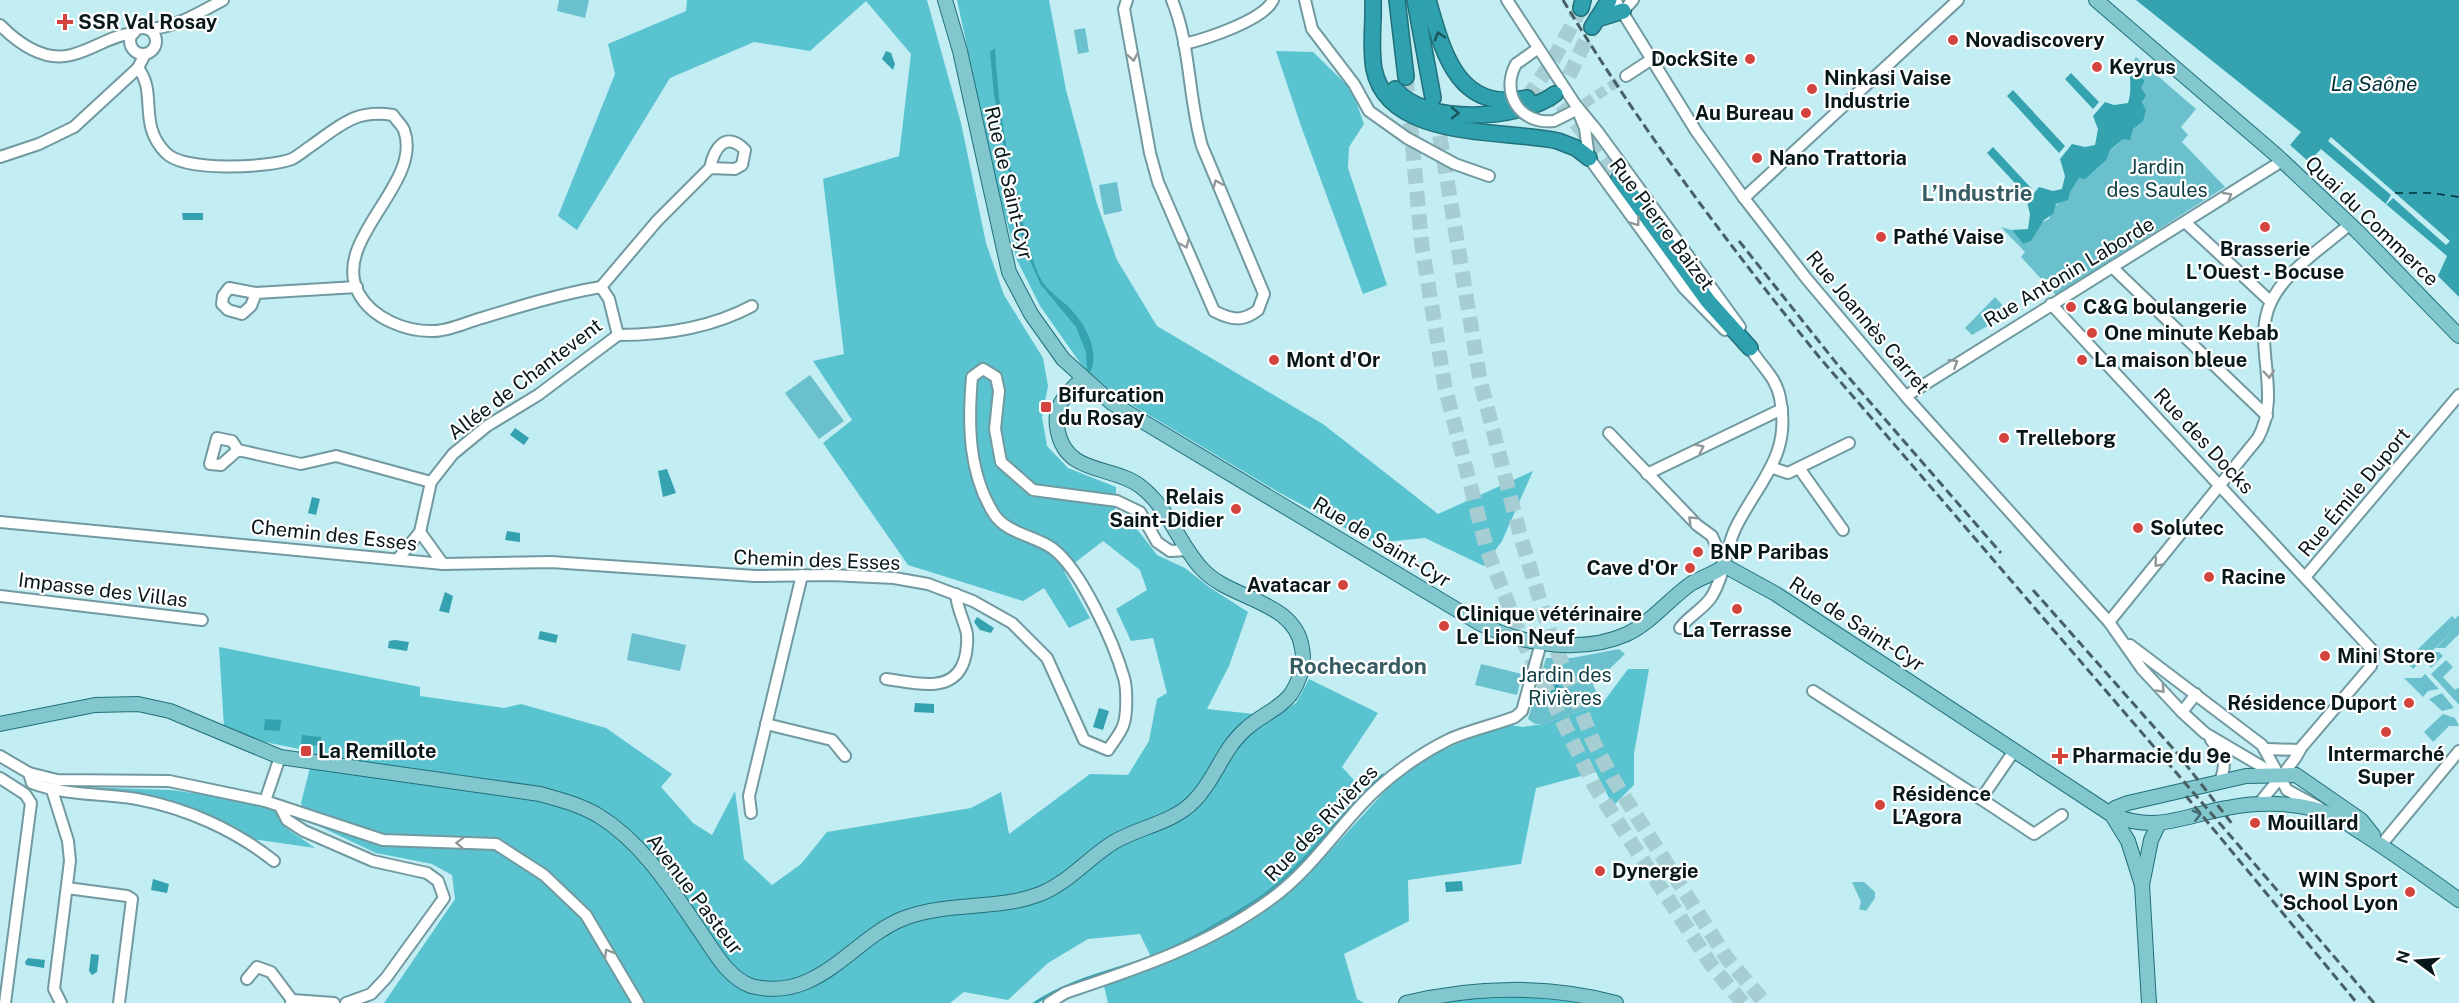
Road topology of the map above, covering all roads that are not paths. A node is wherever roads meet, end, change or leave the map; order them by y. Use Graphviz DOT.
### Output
graph roads {
  1 [pos="223,0"];
  2 [pos="945,0"];
  3 [pos="1127,0"];
  4 [pos="1172,0"];
  5 [pos="1273,0"];
  6 [pos="1305,0"];
  7 [pos="1373,0"];
  8 [pos="1397,0"];
  9 [pos="1415,0"];
  10 [pos="1428,0"];
  11 [pos="1507,0"];
  12 [pos="1609,0"];
  13 [pos="1958,0"];
  14 [pos="2096,0"];
  15 [pos="1624,4"];
  16 [pos="1374,18"];
  17 [pos="186,19"];
  18 [pos="0,24"];
  19 [pos="148,29"];
  20 [pos="134,33"];
  21 [pos="108,40"];
  22 [pos="156,45"];
  23 [pos="1184,45"];
  24 [pos="132,47"];
  25 [pos="1537,49"];
  26 [pos="145,54"];
  27 [pos="1652,59"];
  28 [pos="138,68"];
  29 [pos="128,76"];
  30 [pos="1626,76"];
  31 [pos="1406,77"];
  32 [pos="1555,94"];
  33 [pos="1433,98"];
  34 [pos="1527,98"];
  35 [pos="1573,108"];
  36 [pos="0,157"];
  37 [pos="1589,158"];
  38 [pos="2282,160"];
  39 [pos="710,168"];
  40 [pos="1489,176"];
  41 [pos="1619,178"];
  42 [pos="1744,198"];
  43 [pos="2185,222"];
  44 [pos="2350,224"];
  45 [pos="2112,267"];
  46 [pos="357,287"];
  47 [pos="601,287"];
  48 [pos="256,293"];
  49 [pos="2271,302"];
  50 [pos="2051,304"];
  51 [pos="752,306"];
  52 [pos="618,335"];
  53 [pos="2459,336"];
  54 [pos="1750,348"];
  55 [pos="1082,379"];
  56 [pos="2459,394"];
  57 [pos="1906,396"];
  58 [pos="1782,408"];
  59 [pos="2267,416"];
  60 [pos="1609,433"];
  61 [pos="1849,442"];
  62 [pos="237,450"];
  63 [pos="1773,468"];
  64 [pos="1799,468"];
  65 [pos="1647,474"];
  66 [pos="431,482"];
  67 [pos="2220,484"];
  68 [pos="0,522"];
  69 [pos="1843,530"];
  70 [pos="420,532"];
  71 [pos="1187,550"];
  72 [pos="398,559"];
  73 [pos="443,564"];
  74 [pos="1725,566"];
  75 [pos="802,575"];
  76 [pos="2306,576"];
  77 [pos="956,594"];
  78 [pos="0,596"];
  79 [pos="202,620"];
  80 [pos="2109,622"];
  81 [pos="1680,628"];
  82 [pos="2125,642"];
  83 [pos="1541,643"];
  84 [pos="886,679"];
  85 [pos="1813,691"];
  86 [pos="2196,694"];
  87 [pos="2182,712"];
  88 [pos="0,724"];
  89 [pos="766,724"];
  90 [pos="2205,733"];
  91 [pos="2267,749"];
  92 [pos="2300,750"];
  93 [pos="2014,751"];
  94 [pos="2459,751"];
  95 [pos="0,756"];
  96 [pos="845,756"];
  97 [pos="280,757"];
  98 [pos="29,773"];
  99 [pos="2278,776"];
  100 [pos="0,778"];
  101 [pos="2220,781"];
  102 [pos="52,790"];
  103 [pos="1981,800"];
  104 [pos="265,801"];
  105 [pos="2259,804"];
  106 [pos="280,806"];
  107 [pos="751,813"];
  108 [pos="2062,815"];
  109 [pos="2112,815"];
  110 [pos="2336,816"];
  111 [pos="2158,825"];
  112 [pos="2381,845"];
  113 [pos="274,861"];
  114 [pos="2142,885"];
  115 [pos="67,888"];
  116 [pos="2459,900"];
  117 [pos="247,979"];
  118 [pos="291,1001"];
  119 [pos="5,1003"];
  120 [pos="61,1003"];
  121 [pos="119,1003"];
  122 [pos="334,1003"];
  123 [pos="346,1003"];
  124 [pos="638,1003"];
  125 [pos="1049,1003"];
  126 [pos="1406,1003"];
  127 [pos="1616,1003"];
  128 [pos="2149,1003"];
  1 -- 17 [label="street"];
  2 -- 55 [label="main road, Rue de Saint-Cyr"];
  3 -- 23 [label="street, one-way"];
  4 -- 23 [label="street"];
  5 -- 23 [label="street"];
  6 -- 40 [label="street"];
  7 -- 16 [label="highway"];
  8 -- 31 [label="highway"];
  9 -- 33 [label="highway"];
  34 -- 10 [label="highway, one-way"];
  11 -- 25 [label="street, Rue Pierre Baizet"];
  12 -- 15 [label="highway"];
  13 -- 42 [label="street"];
  14 -- 38 [label="main road, Quai du Commerce"];
  15 -- 27 [label="street, Rue Joannès Carret"];
  16 -- 32 [label="highway, one-way"];
  16 -- 37 [label="highway"];
  17 -- 19 [label="street"];
  17 -- 22 [label="street"];
  18 -- 21 [label="street"];
  19 -- 20 [label="street"];
  19 -- 22 [label="street"];
  20 -- 21 [label="street"];
  20 -- 24 [label="street"];
  21 -- 24 [label="street"];
  22 -- 26 [label="street"];
  24 -- 26 [label="street"];
  24 -- 29 [label="street"];
  25 -- 35 [label="street, Rue Pierre Baizet"];
  25 -- 35 [label="street, bridge"];
  26 -- 28 [label="street"];
  27 -- 30 [label="street"];
  27 -- 42 [label="street, Rue Joannès Carret"];
  28 -- 29 [label="street"];
  28 -- 46 [label="street"];
  29 -- 36 [label="street"];
  35 -- 37 [label="street, Rue Pierre Baizet"];
  35 -- 54 [label="street, Rue Pierre Baizet"];
  37 -- 54 [label="street, Rue Pierre Baizet, one-way"];
  43 -- 38 [label="street, Rue Antonin Laborde, one-way"];
  38 -- 44 [label="main road, Quai du Commerce"];
  39 -- 47 [label="street"];
  41 -- 54 [label="highway"];
  42 -- 57 [label="street, Rue Joannès Carret"];
  43 -- 45 [label="street, Rue Antonin Laborde"];
  43 -- 49 [label="street"];
  44 -- 49 [label="street"];
  44 -- 53 [label="main road, Quai du Commerce"];
  45 -- 50 [label="street, Rue Antonin Laborde"];
  45 -- 59 [label="street"];
  46 -- 47 [label="street, Allée de Chantevent"];
  46 -- 48 [label="street"];
  47 -- 52 [label="street, Allée de Chantevent"];
  49 -- 59 [label="street, one-way"];
  57 -- 50 [label="street, Rue Antonin Laborde, one-way"];
  50 -- 67 [label="street, Rue des Docks"];
  51 -- 52 [label="street"];
  52 -- 66 [label="street, Allée de Chantevent"];
  54 -- 58 [label="street, Rue Pierre Baizet"];
  55 -- 71 [label="main road, Avenue Pasteur"];
  55 -- 83 [label="main road, Rue de Saint-Cyr"];
  56 -- 76 [label="street, Rue Émile Duport"];
  57 -- 80 [label="street, Rue Joannès Carret"];
  58 -- 63 [label="street, Rue Pierre Baizet"];
  65 -- 58 [label="street, one-way"];
  59 -- 67 [label="street"];
  60 -- 65 [label="street"];
  61 -- 64 [label="street"];
  62 -- 66 [label="street"];
  63 -- 64 [label="street"];
  63 -- 74 [label="street, Rue Pierre Baizet"];
  64 -- 69 [label="street"];
  74 -- 65 [label="street, one-way"];
  66 -- 70 [label="street, Allée de Chantevent"];
  67 -- 76 [label="street, Rue des Docks"];
  67 -- 80 [label="street, one-way"];
  68 -- 72 [label="street, Chemin des Esses"];
  70 -- 72 [label="street, Allée de Chantevent"];
  70 -- 73 [label="street"];
  71 -- 77 [label="street, Chemin des Esses"];
  71 -- 97 [label="main road, Avenue Pasteur"];
  72 -- 73 [label="street, Chemin des Esses"];
  73 -- 75 [label="street, Chemin des Esses"];
  74 -- 81 [label="street, Rue Pierre Baizet"];
  74 -- 83 [label="main road, Rue de Saint-Cyr"];
  74 -- 93 [label="main road, Rue de Saint-Cyr"];
  75 -- 77 [label="street, Chemin des Esses"];
  75 -- 89 [label="street"];
  76 -- 92 [label="street, Rue Émile Duport"];
  77 -- 84 [label="street"];
  78 -- 79 [label="street, Impasse des Villas"];
  80 -- 82 [label="street, Rue Joannès Carret"];
  82 -- 86 [label="street, Rue Joannès Carret"];
  82 -- 87 [label="street, Rue Joannès Carret, one-way"];
  83 -- 125 [label="street, Rue des Rivières"];
  85 -- 103 [label="street"];
  86 -- 87 [label="street"];
  86 -- 91 [label="street, Rue Joannès Carret"];
  87 -- 90 [label="street, Rue Joannès Carret"];
  88 -- 97 [label="main road, Avenue Pasteur"];
  89 -- 96 [label="street"];
  89 -- 107 [label="street"];
  90 -- 99 [label="street, Rue Joannès Carret"];
  90 -- 101 [label="street"];
  91 -- 92 [label="street"];
  91 -- 99 [label="street"];
  92 -- 99 [label="street, Rue Émile Duport"];
  93 -- 103 [label="street"];
  93 -- 109 [label="main road, Rue de Saint-Cyr"];
  94 -- 112 [label="street"];
  95 -- 98 [label="street"];
  97 -- 104 [label="street"];
  98 -- 102 [label="street"];
  98 -- 104 [label="street"];
  99 -- 101 [label="main road, Rue de Saint-Cyr"];
  99 -- 105 [label="street"];
  99 -- 110 [label="street, Rue de Saint-Cyr"];
  99 -- 112 [label="main road, Rue de Saint-Cyr"];
  100 -- 119 [label="street"];
  101 -- 109 [label="main road, Rue de Saint-Cyr"];
  102 -- 113 [label="street"];
  102 -- 115 [label="street"];
  103 -- 108 [label="street"];
  104 -- 106 [label="street"];
  105 -- 110 [label="main road, Rue de Saint-Cyr"];
  111 -- 105 [label="main road, Rue de Saint-Cyr, one-way"];
  106 -- 123 [label="street"];
  124 -- 106 [label="street, one-way"];
  109 -- 111 [label="main road, Rue de Saint-Cyr"];
  109 -- 114 [label="main road"];
  110 -- 112 [label="main road, Rue de Saint-Cyr"];
  111 -- 114 [label="main road"];
  112 -- 116 [label="main road, Rue de Saint-Cyr"];
  114 -- 128 [label="main road"];
  115 -- 120 [label="street"];
  115 -- 121 [label="street"];
  117 -- 118 [label="street"];
  118 -- 122 [label="street"];
  126 -- 127 [label="main road"];
}
